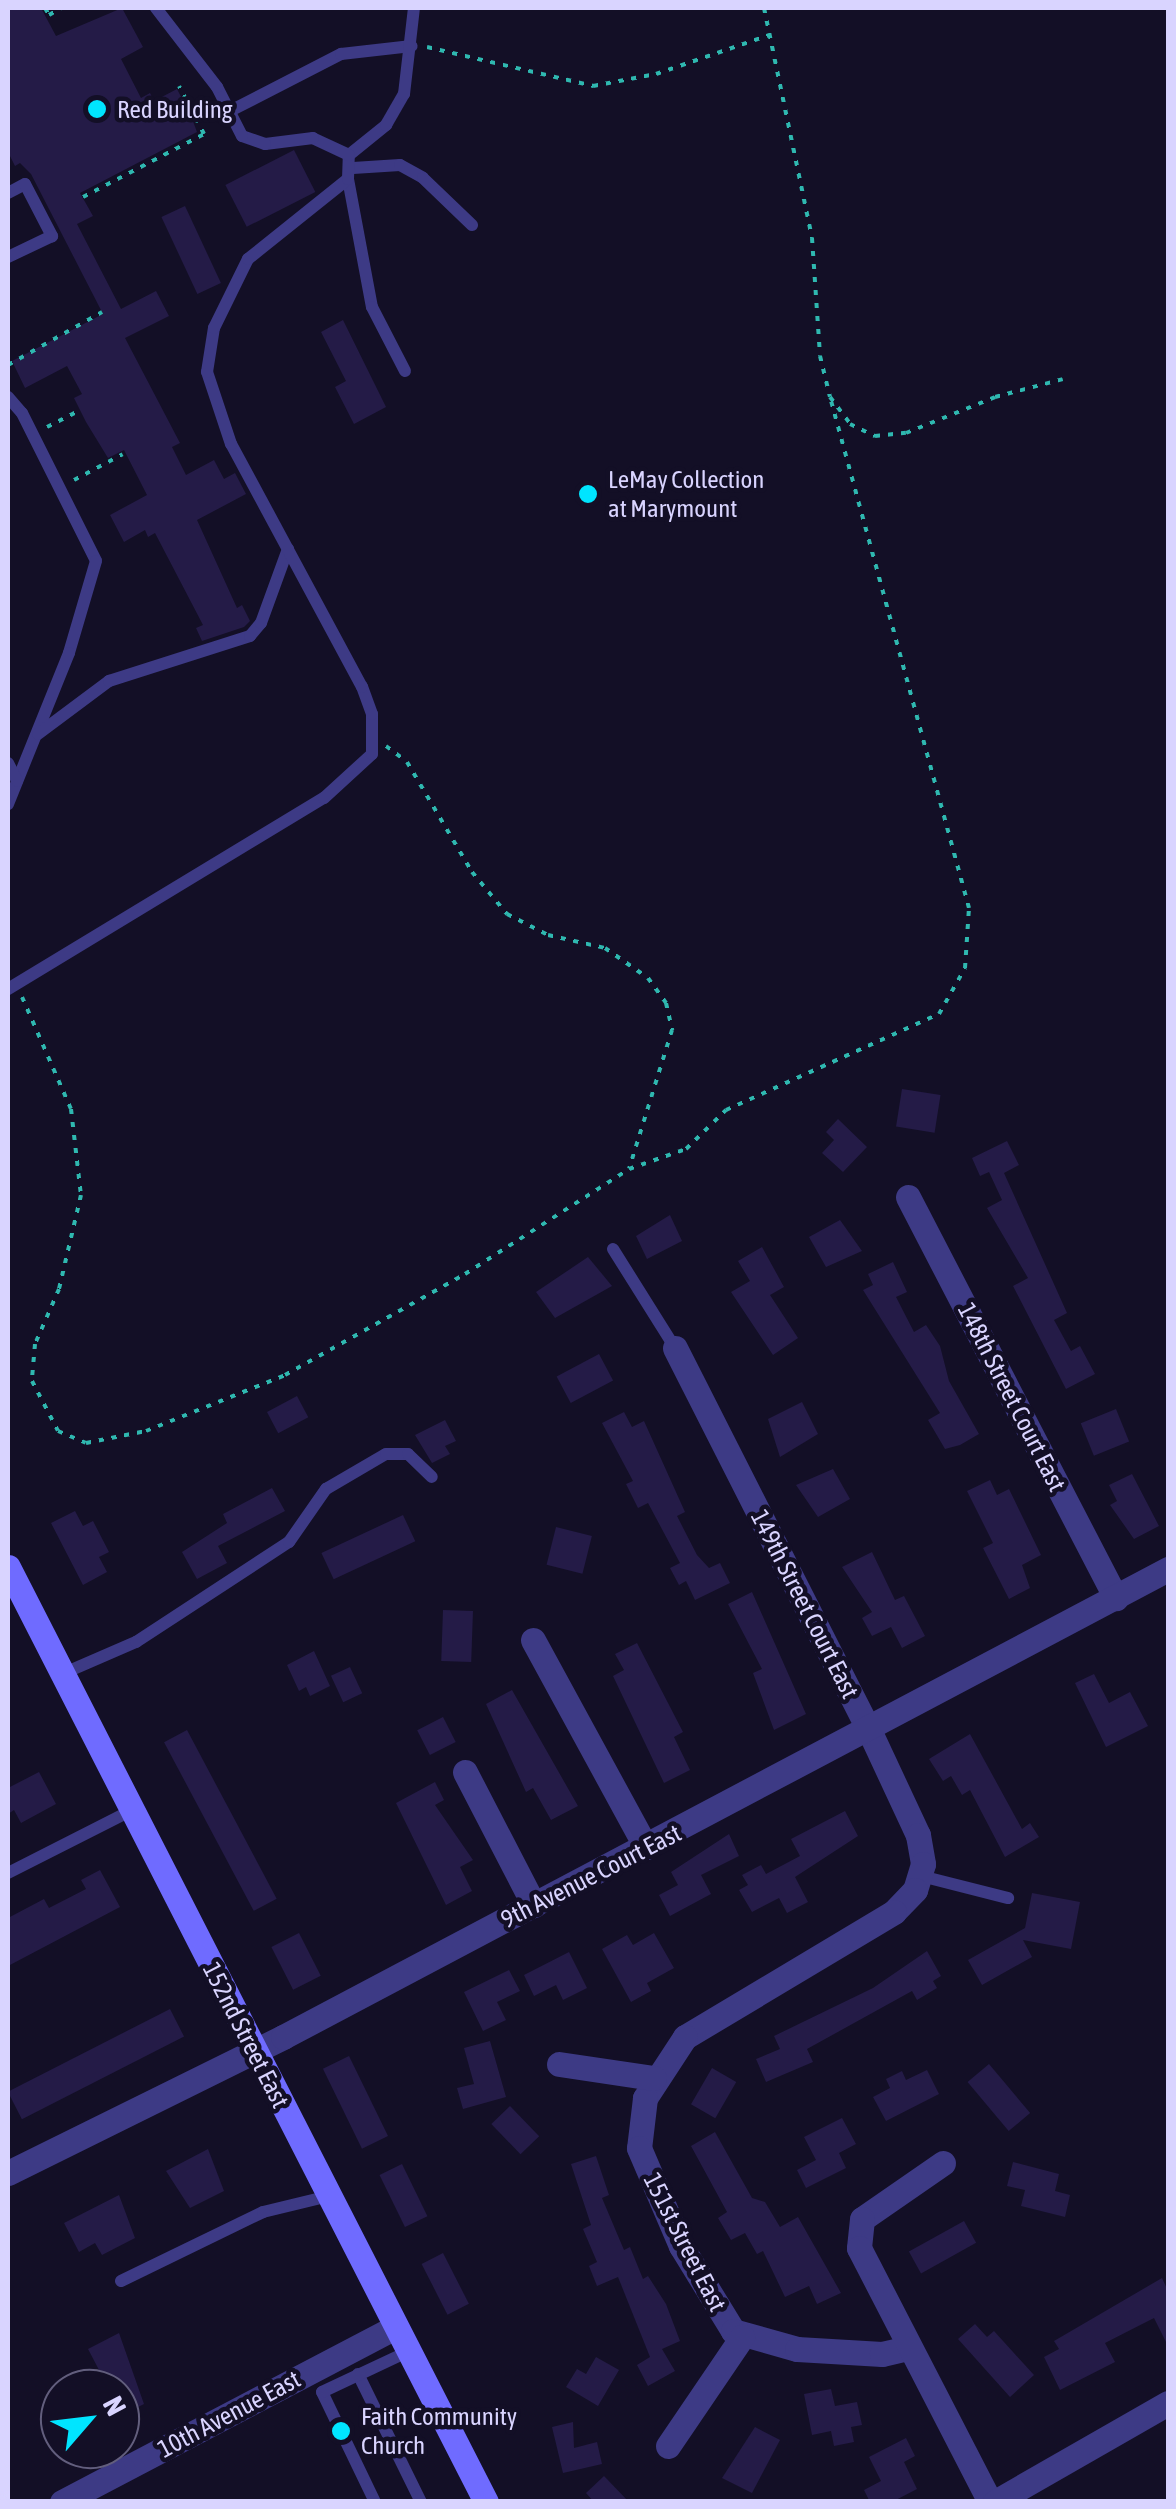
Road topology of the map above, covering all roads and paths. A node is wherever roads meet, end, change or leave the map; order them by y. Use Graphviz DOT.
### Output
graph roads {
  1 [pos="45,8"];
  2 [pos="61,8"];
  3 [pos="156,8"];
  4 [pos="414,8"];
  5 [pos="764,8"];
  6 [pos="769,35"];
  7 [pos="412,46"];
  8 [pos="179,86"];
  9 [pos="230,111"];
  10 [pos="350,167"];
  11 [pos="8,194"];
  12 [pos="82,197"];
  13 [pos="472,226"];
  14 [pos="8,257"];
  15 [pos="102,312"];
  16 [pos="8,365"];
  17 [pos="405,371"];
  18 [pos="1063,379"];
  19 [pos="8,396"];
  20 [pos="830,398"];
  21 [pos="78,411"];
  22 [pos="33,434"];
  23 [pos="123,454"];
  24 [pos="61,486"];
  25 [pos="288,549"];
  26 [pos="36,735"];
  27 [pos="374,738"];
  28 [pos="8,763"];
  29 [pos="17,781"];
  30 [pos="8,804"];
  31 [pos="12,986"];
  32 [pos="629,1169"];
  33 [pos="908,1196"];
  34 [pos="613,1249"];
  35 [pos="676,1348"];
  36 [pos="432,1477"];
  37 [pos="8,1568"];
  38 [pos="1168,1568"];
  39 [pos="1116,1598"];
  40 [pos="533,1640"];
  41 [pos="62,1674"];
  42 [pos="868,1730"];
  43 [pos="465,1772"];
  44 [pos="132,1810"];
  45 [pos="646,1847"];
  46 [pos="922,1870"];
  47 [pos="8,1873"];
  48 [pos="1008,1898"];
  49 [pos="534,1905"];
  50 [pos="252,2048"];
  51 [pos="559,2064"];
  52 [pos="654,2078"];
  53 [pos="943,2162"];
  54 [pos="8,2173"];
  55 [pos="329,2196"];
  56 [pos="120,2281"];
  57 [pos="396,2327"];
  58 [pos="742,2337"];
  59 [pos="907,2348"];
  60 [pos="409,2351"];
  61 [pos="358,2374"];
  62 [pos="1168,2403"];
  63 [pos="668,2446"];
  64 [pos="62,2502"];
  65 [pos="375,2502"];
  66 [pos="421,2502"];
  67 [pos="486,2502"];
  68 [pos="993,2502"];
  1 -- 2 [label="path"];
  3 -- 9 [label="lane"];
  4 -- 7 [label="lane"];
  5 -- 6 [label="path"];
  6 -- 7 [label="path"];
  6 -- 20 [label="path"];
  7 -- 9 [label="lane"];
  7 -- 10 [label="lane"];
  8 -- 12 [label="path"];
  9 -- 10 [label="lane"];
  10 -- 13 [label="lane"];
  10 -- 17 [label="lane"];
  10 -- 25 [label="lane"];
  11 -- 14 [label="lane"];
  15 -- 16 [label="path"];
  18 -- 20 [label="path"];
  19 -- 22 [label="lane"];
  20 -- 32 [label="path"];
  21 -- 22 [label="path"];
  22 -- 24 [label="lane"];
  23 -- 24 [label="path"];
  24 -- 26 [label="lane"];
  25 -- 26 [label="lane"];
  25 -- 27 [label="lane"];
  26 -- 29 [label="lane"];
  27 -- 31 [label="lane"];
  27 -- 32 [label="path"];
  28 -- 29 [label="lane"];
  29 -- 30 [label="lane"];
  31 -- 32 [label="path"];
  33 -- 39 [label="street, 148th Street Court East"];
  34 -- 35 [label="lane"];
  35 -- 42 [label="street, 149th Street Court East"];
  36 -- 41 [label="lane"];
  37 -- 41 [label="main road, 152nd Street East"];
  38 -- 39 [label="street, 9th Avenue Court East"];
  39 -- 42 [label="street, 9th Avenue Court East"];
  40 -- 45 [label="street"];
  41 -- 44 [label="main road, 152nd Street East"];
  42 -- 45 [label="street, 9th Avenue Court East"];
  42 -- 46 [label="street, 149th Street Court East"];
  43 -- 49 [label="street"];
  44 -- 47 [label="lane"];
  44 -- 50 [label="main road, 152nd Street East"];
  45 -- 49 [label="street, 9th Avenue Court East"];
  46 -- 48 [label="lane"];
  46 -- 52 [label="street"];
  49 -- 50 [label="street, 9th Avenue Court East"];
  50 -- 54 [label="street, 9th Avenue Court East"];
  50 -- 55 [label="main road, 152nd Street East"];
  51 -- 52 [label="street"];
  52 -- 58 [label="street, 151st Street East"];
  53 -- 59 [label="street"];
  55 -- 56 [label="lane"];
  55 -- 57 [label="main road, 152nd Street East"];
  57 -- 60 [label="main road, 152nd Street East"];
  57 -- 64 [label="street, 10th Avenue East"];
  58 -- 59 [label="street, 151st Street East"];
  58 -- 63 [label="street"];
  59 -- 68 [label="street"];
  60 -- 61 [label="lane"];
  60 -- 67 [label="main road, 152nd Street East"];
  61 -- 65 [label="lane"];
  61 -- 66 [label="lane"];
  62 -- 68 [label="street"];
}
